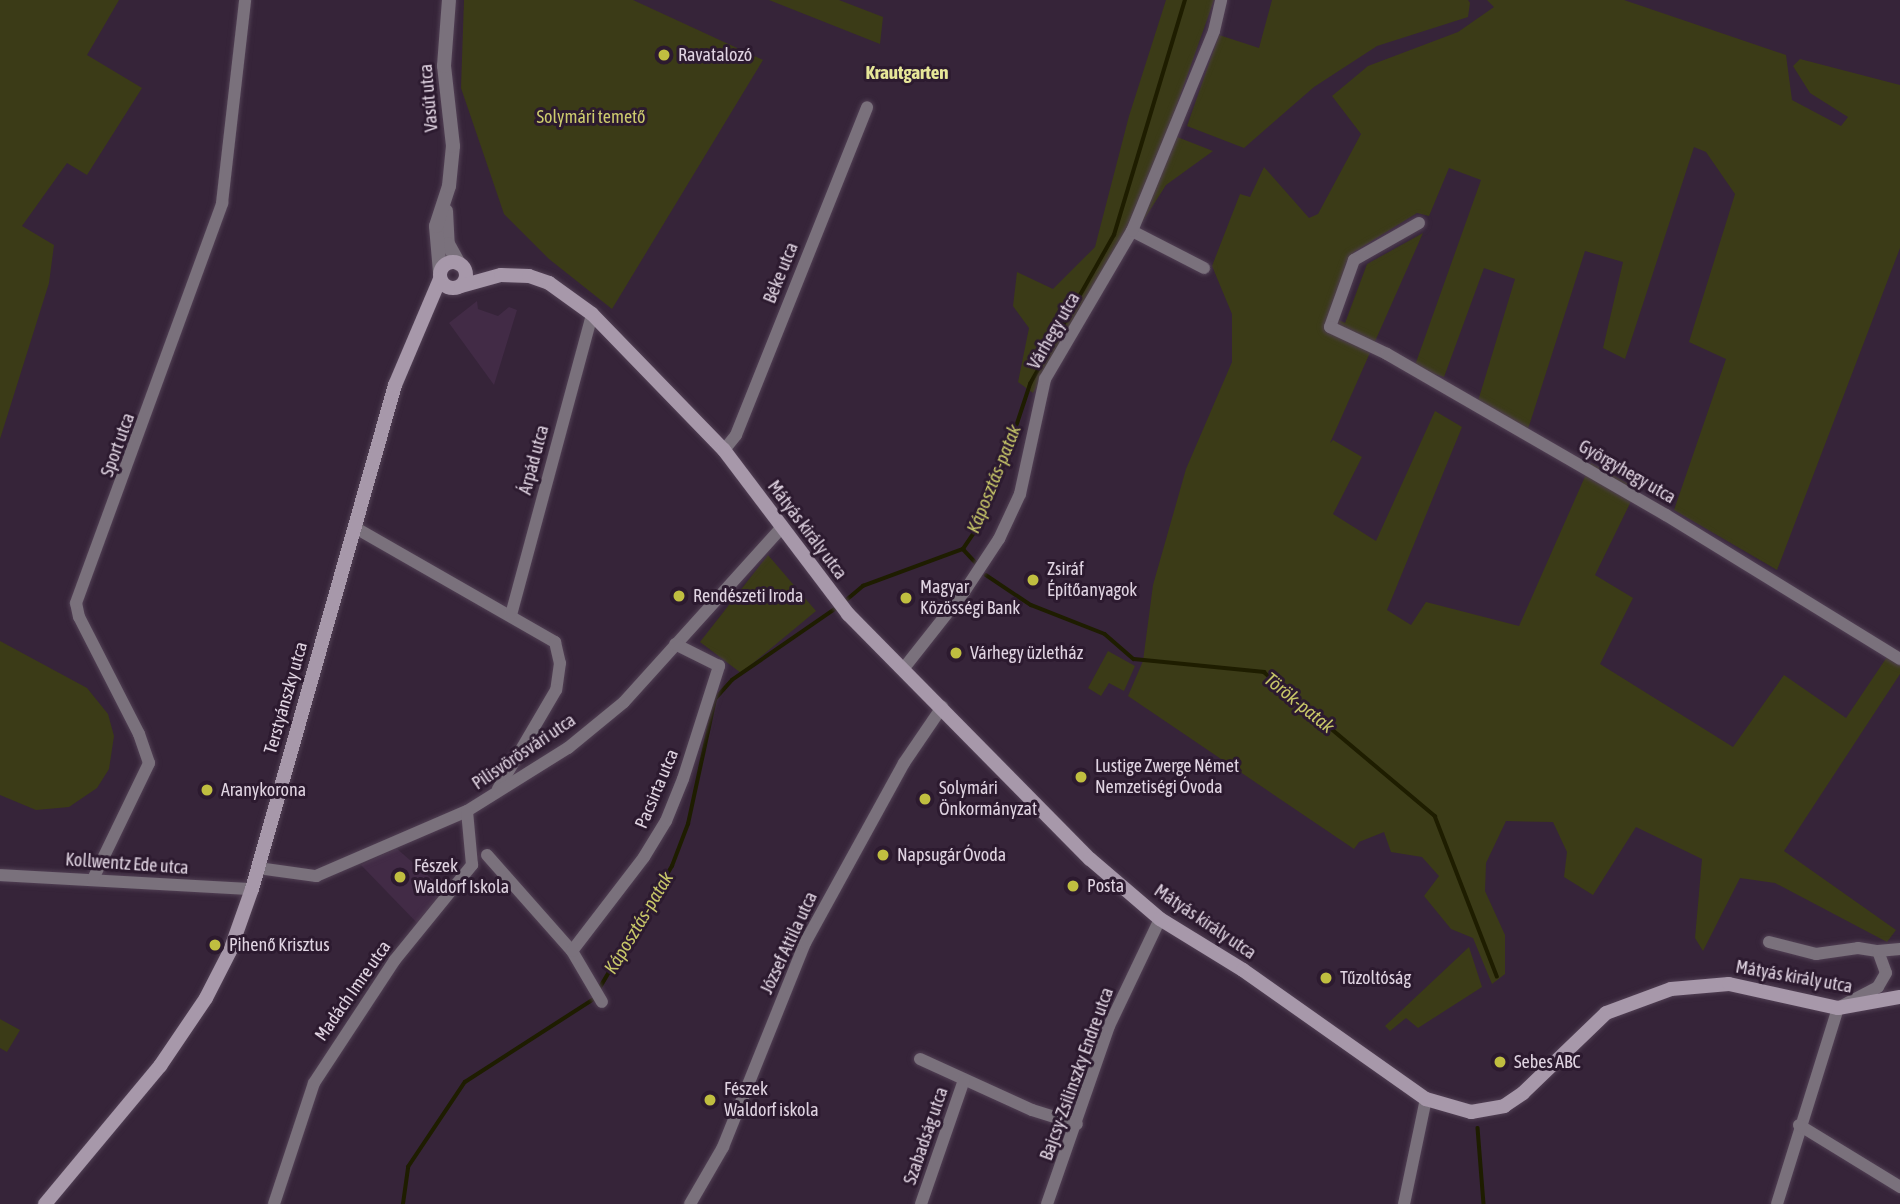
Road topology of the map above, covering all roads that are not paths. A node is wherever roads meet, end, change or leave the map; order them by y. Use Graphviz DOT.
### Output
graph roads {
  1 [pos="245,0"];
  2 [pos="449,0"];
  3 [pos="1221,0"];
  4 [pos="867,107"];
  5 [pos="448,189"];
  6 [pos="1419,223"];
  7 [pos="1132,231"];
  8 [pos="461,266"];
  9 [pos="1204,268"];
  10 [pos="440,275"];
  11 [pos="501,275"];
  12 [pos="458,287"];
  13 [pos="592,314"];
  14 [pos="425,316"];
  15 [pos="724,450"];
  16 [pos="354,527"];
  17 [pos="781,528"];
  18 [pos="511,615"];
  19 [pos="676,644"];
  20 [pos="1900,659"];
  21 [pos="904,668"];
  22 [pos="942,707"];
  23 [pos="498,790"];
  24 [pos="467,811"];
  25 [pos="487,855"];
  26 [pos="258,868"];
  27 [pos="0,874"];
  28 [pos="93,879"];
  29 [pos="252,889"];
  30 [pos="1160,919"];
  31 [pos="1769,942"];
  32 [pos="1900,949"];
  33 [pos="572,951"];
  34 [pos="1878,951"];
  35 [pos="1900,997"];
  36 [pos="602,1002"];
  37 [pos="1838,1008"];
  38 [pos="920,1059"];
  39 [pos="964,1080"];
  40 [pos="1426,1099"];
  41 [pos="1077,1124"];
  42 [pos="1799,1125"];
  43 [pos="1900,1187"];
  44 [pos="45,1204"];
  45 [pos="274,1204"];
  46 [pos="690,1204"];
  47 [pos="922,1204"];
  48 [pos="1047,1204"];
  49 [pos="1404,1204"];
  50 [pos="1777,1204"];
  1 -- 28 [label="street, Sport utca"];
  2 -- 5 [label="street, Vasút utca"];
  3 -- 7 [label="street, Várhegy utca"];
  4 -- 15 [label="street, Béke utca"];
  5 -- 8 [label="street, Vasút utca"];
  5 -- 10 [label="street, Vasút utca"];
  6 -- 20 [label="street, Györgyhegy utca"];
  7 -- 9 [label="street"];
  7 -- 21 [label="street, Várhegy utca"];
  8 -- 10 [label="main road"];
  8 -- 11 [label="main road, Mátyás király utca"];
  8 -- 12 [label="main road"];
  10 -- 12 [label="main road"];
  10 -- 14 [label="main road, Terstyánszky utca"];
  11 -- 12 [label="main road, Mátyás király utca"];
  11 -- 13 [label="main road, Mátyás király utca"];
  12 -- 14 [label="main road, Terstyánszky utca"];
  13 -- 15 [label="main road, Mátyás király utca"];
  13 -- 18 [label="street, Árpád utca"];
  14 -- 16 [label="main road, Terstyánszky utca"];
  15 -- 17 [label="main road, Mátyás király utca"];
  16 -- 18 [label="street"];
  16 -- 26 [label="main road, Terstyánszky utca"];
  17 -- 19 [label="street, Pilisvörösvári utca"];
  17 -- 21 [label="main road, Mátyás király utca"];
  18 -- 23 [label="street"];
  19 -- 23 [label="street, Pilisvörösvári utca"];
  19 -- 33 [label="street, Pacsirta utca"];
  21 -- 22 [label="main road, Mátyás király utca"];
  22 -- 30 [label="main road, Mátyás király utca"];
  22 -- 46 [label="street, József Attila utca"];
  23 -- 24 [label="street, Pilisvörösvári utca"];
  24 -- 26 [label="street, Pilisvörösvári utca"];
  24 -- 45 [label="street, Madách Imre utca"];
  25 -- 33 [label="street"];
  26 -- 29 [label="main road, Terstyánszky utca"];
  27 -- 28 [label="street, Kollwentz Ede utca"];
  28 -- 29 [label="street, Kollwentz Ede utca"];
  29 -- 44 [label="main road, Terstyánszky utca"];
  30 -- 40 [label="main road, Mátyás király utca"];
  30 -- 41 [label="street, Bajcsy-Zsilinszky Endre utca"];
  31 -- 34 [label="street"];
  32 -- 34 [label="street"];
  33 -- 36 [label="street"];
  34 -- 37 [label="street"];
  35 -- 37 [label="main road, Mátyás király utca"];
  37 -- 40 [label="main road, Mátyás király utca"];
  37 -- 42 [label="street"];
  38 -- 39 [label="street, Szabadság utca"];
  39 -- 41 [label="street, Szabadság utca"];
  39 -- 47 [label="street, Szabadság utca"];
  40 -- 49 [label="street"];
  41 -- 48 [label="street, Bajcsy-Zsilinszky Endre utca"];
  42 -- 43 [label="street"];
  42 -- 50 [label="street"];
}
